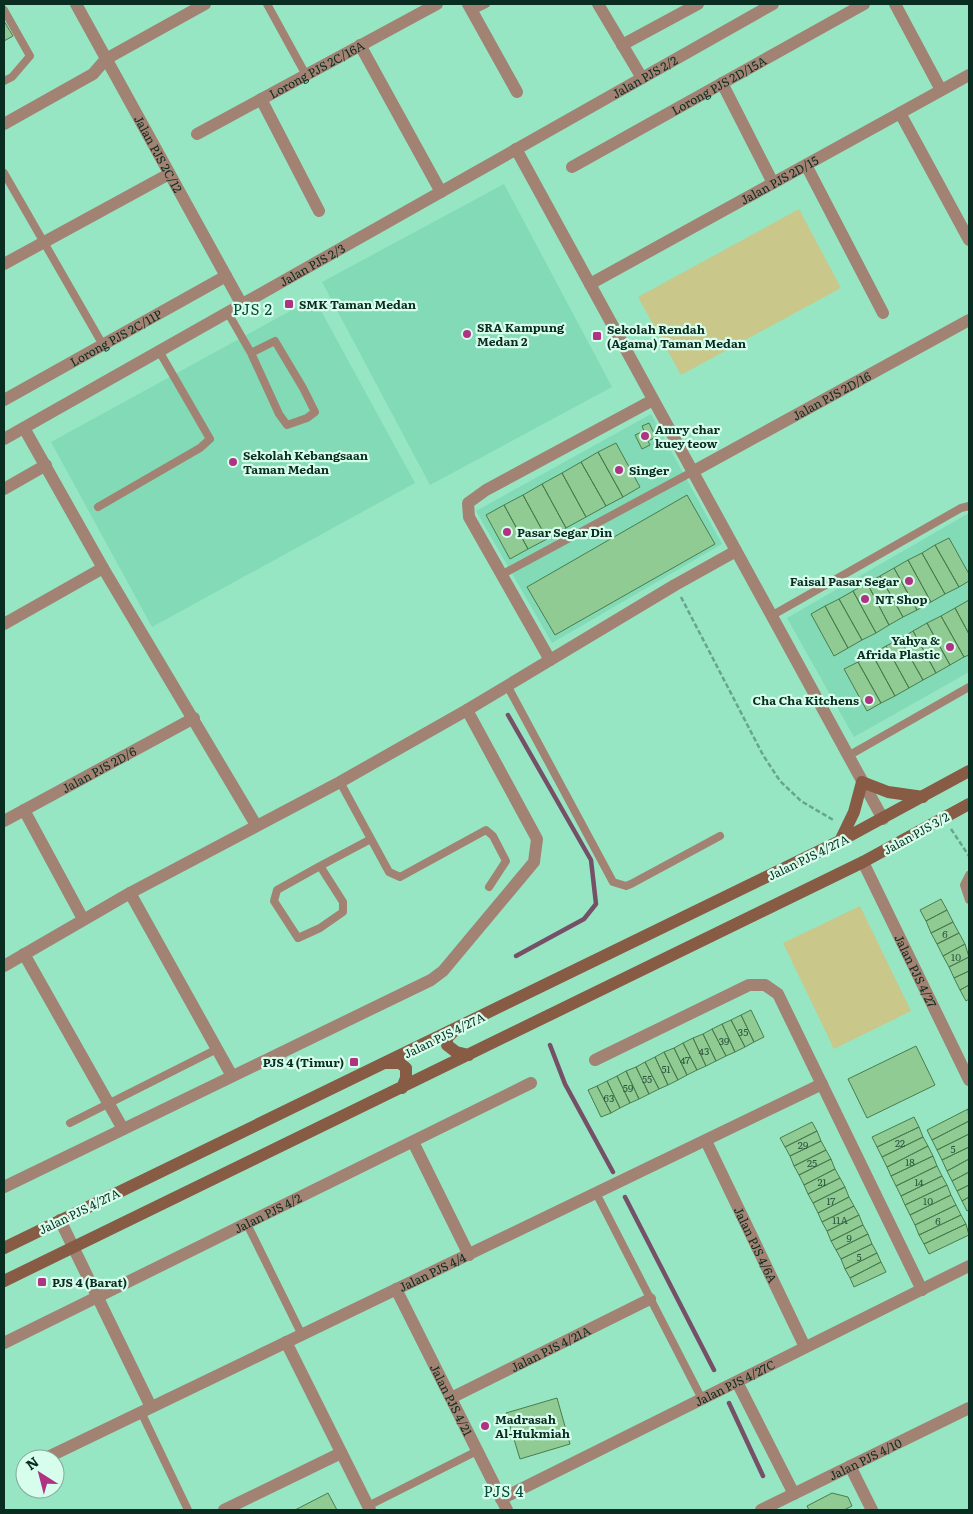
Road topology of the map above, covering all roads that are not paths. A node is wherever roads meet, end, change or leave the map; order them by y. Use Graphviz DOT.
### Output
graph roads {
  1 [pos="76,4"];
  2 [pos="205,4"];
  3 [pos="267,4"];
  4 [pos="437,4"];
  5 [pos="486,4"];
  6 [pos="598,4"];
  7 [pos="698,4"];
  8 [pos="772,4"];
  9 [pos="864,4"];
  10 [pos="895,4"];
  11 [pos="470,7"];
  12 [pos="4,10"];
  13 [pos="360,45"];
  14 [pos="622,45"];
  15 [pos="106,59"];
  16 [pos="306,75"];
  17 [pos="969,75"];
  18 [pos="642,78"];
  19 [pos="4,81"];
  20 [pos="722,83"];
  21 [pos="941,90"];
  22 [pos="517,92"];
  23 [pos="261,99"];
  24 [pos="900,114"];
  25 [pos="4,124"];
  26 [pos="197,134"];
  27 [pos="516,149"];
  28 [pos="806,165"];
  29 [pos="572,167"];
  30 [pos="4,173"];
  31 [pos="169,174"];
  32 [pos="774,183"];
  33 [pos="441,192"];
  34 [pos="320,211"];
  35 [pos="969,240"];
  36 [pos="44,242"];
  37 [pos="4,264"];
  38 [pos="226,276"];
  39 [pos="590,284"];
  40 [pos="242,305"];
  41 [pos="228,313"];
  42 [pos="883,313"];
  43 [pos="969,320"];
  44 [pos="103,345"];
  45 [pos="159,352"];
  46 [pos="251,353"];
  47 [pos="4,400"];
  48 [pos="653,400"];
  49 [pos="24,428"];
  50 [pos="4,439"];
  51 [pos="46,465"];
  52 [pos="692,472"];
  53 [pos="4,489"];
  54 [pos="969,506"];
  55 [pos="98,507"];
  56 [pos="736,551"];
  57 [pos="103,568"];
  58 [pos="501,575"];
  59 [pos="771,616"];
  60 [pos="4,624"];
  61 [pos="550,660"];
  62 [pos="508,687"];
  63 [pos="969,687"];
  64 [pos="467,710"];
  65 [pos="194,718"];
  66 [pos="848,756"];
  67 [pos="969,771"];
  68 [pos="340,782"];
  69 [pos="862,782"];
  70 [pos="923,797"];
  71 [pos="969,804"];
  72 [pos="24,810"];
  73 [pos="883,819"];
  74 [pos="4,821"];
  75 [pos="256,825"];
  76 [pos="720,836"];
  77 [pos="371,839"];
  78 [pos="840,841"];
  79 [pos="863,862"];
  80 [pos="320,866"];
  81 [pos="969,875"];
  82 [pos="489,887"];
  83 [pos="130,893"];
  84 [pos="969,900"];
  85 [pos="83,919"];
  86 [pos="24,954"];
  87 [pos="4,966"];
  88 [pos="456,1029"];
  89 [pos="217,1050"];
  90 [pos="469,1056"];
  91 [pos="595,1060"];
  92 [pos="387,1062"];
  93 [pos="232,1076"];
  94 [pos="969,1080"];
  95 [pos="531,1083"];
  96 [pos="822,1084"];
  97 [pos="402,1088"];
  98 [pos="108,1102"];
  99 [pos="70,1123"];
  100 [pos="123,1129"];
  101 [pos="706,1141"];
  102 [pos="413,1142"];
  103 [pos="6,1182"];
  104 [pos="596,1193"];
  105 [pos="60,1220"];
  106 [pos="246,1224"];
  107 [pos="74,1247"];
  108 [pos="4,1248"];
  109 [pos="469,1255"];
  110 [pos="969,1266"];
  111 [pos="4,1281"];
  112 [pos="396,1289"];
  113 [pos="922,1290"];
  114 [pos="98,1297"];
  115 [pos="650,1299"];
  116 [pos="302,1335"];
  117 [pos="286,1342"];
  118 [pos="4,1343"];
  119 [pos="805,1348"];
  120 [pos="737,1382"];
  121 [pos="450,1398"];
  122 [pos="702,1399"];
  123 [pos="969,1408"];
  124 [pos="146,1410"];
  125 [pos="65,1449"];
  126 [pos="477,1451"];
  127 [pos="341,1452"];
  128 [pos="850,1466"];
  129 [pos="794,1494"];
  130 [pos="504,1505"];
  131 [pos="369,1508"];
  132 [pos="188,1510"];
  133 [pos="224,1510"];
  134 [pos="760,1510"];
  135 [pos="872,1510"];
  1 -- 15 [label="street, Jalan PJS 2C/12"];
  2 -- 15 [label="street"];
  3 -- 16 [label="lane"];
  4 -- 13 [label="street, Lorong PJS 2C/16A"];
  5 -- 11 [label="lane"];
  6 -- 14 [label="street"];
  7 -- 14 [label="street"];
  8 -- 18 [label="street, Jalan PJS 2/2"];
  9 -- 20 [label="street, Lorong PJS 2D/15A"];
  10 -- 21 [label="street"];
  11 -- 22 [label="street"];
  12 -- 19 [label="lane"];
  13 -- 16 [label="street, Lorong PJS 2C/16A"];
  13 -- 33 [label="street"];
  14 -- 18 [label="street"];
  15 -- 25 [label="street"];
  15 -- 31 [label="street, Jalan PJS 2C/12"];
  16 -- 23 [label="street, Lorong PJS 2C/16A"];
  17 -- 21 [label="street, Jalan PJS 2D/15"];
  18 -- 27 [label="street, Jalan PJS 2/2"];
  20 -- 29 [label="street, Lorong PJS 2D/15A"];
  20 -- 32 [label="street"];
  21 -- 24 [label="street, Jalan PJS 2D/15"];
  23 -- 26 [label="street, Lorong PJS 2C/16A"];
  23 -- 34 [label="street"];
  24 -- 28 [label="street, Jalan PJS 2D/15"];
  24 -- 35 [label="street"];
  27 -- 33 [label="street, Jalan PJS 2/3"];
  27 -- 39 [label="street"];
  28 -- 32 [label="street, Jalan PJS 2D/15"];
  28 -- 42 [label="street"];
  30 -- 36 [label="lane"];
  31 -- 36 [label="street"];
  31 -- 38 [label="street, Jalan PJS 2C/12"];
  32 -- 39 [label="street, Jalan PJS 2D/15"];
  33 -- 40 [label="street, Jalan PJS 2/3"];
  36 -- 37 [label="street"];
  36 -- 44 [label="lane"];
  38 -- 40 [label="street, Jalan PJS 2C/12"];
  38 -- 44 [label="street, Lorong PJS 2C/11P"];
  39 -- 48 [label="street"];
  40 -- 41 [label="street, Jalan PJS 2/3"];
  41 -- 45 [label="street, Jalan PJS 2/3"];
  41 -- 46 [label="lane"];
  43 -- 52 [label="street, Jalan PJS 2D/16"];
  44 -- 47 [label="street, Lorong PJS 2C/11P"];
  45 -- 49 [label="street, Jalan PJS 2/3"];
  45 -- 55 [label="lane"];
  46 -- 46 [label="lane"];
  48 -- 52 [label="street"];
  48 -- 58 [label="street"];
  49 -- 50 [label="street, Jalan PJS 2/3"];
  49 -- 51 [label="street"];
  51 -- 53 [label="street"];
  51 -- 57 [label="street"];
  52 -- 56 [label="street"];
  52 -- 58 [label="lane"];
  54 -- 59 [label="lane"];
  56 -- 59 [label="street"];
  56 -- 61 [label="street"];
  57 -- 60 [label="street"];
  57 -- 65 [label="street"];
  58 -- 61 [label="street"];
  59 -- 66 [label="street"];
  61 -- 62 [label="street"];
  62 -- 64 [label="street"];
  62 -- 76 [label="lane"];
  63 -- 66 [label="lane"];
  64 -- 68 [label="street"];
  64 -- 93 [label="street"];
  65 -- 72 [label="street, Jalan PJS 2D/6"];
  65 -- 75 [label="street"];
  66 -- 69 [label="street"];
  67 -- 70 [label="main road"];
  68 -- 75 [label="street"];
  68 -- 77 [label="lane"];
  69 -- 70 [label="main road"];
  69 -- 73 [label="street"];
  69 -- 78 [label="main road"];
  70 -- 73 [label="main road"];
  71 -- 79 [label="main road, Jalan PJS 3/2"];
  72 -- 74 [label="street, Jalan PJS 2D/6"];
  72 -- 85 [label="street"];
  73 -- 78 [label="main road, Jalan PJS 4/27A"];
  75 -- 83 [label="street"];
  77 -- 80 [label="lane"];
  77 -- 82 [label="lane"];
  78 -- 88 [label="main road, Jalan PJS 4/27A"];
  79 -- 90 [label="main road"];
  79 -- 94 [label="street, Jalan PJS 4/27"];
  80 -- 80 [label="lane"];
  81 -- 84 [label="lane"];
  83 -- 85 [label="street"];
  83 -- 89 [label="street"];
  85 -- 86 [label="street"];
  86 -- 87 [label="street"];
  86 -- 98 [label="street"];
  88 -- 90 [label="main road"];
  88 -- 92 [label="main road, Jalan PJS 4/27A"];
  89 -- 93 [label="street"];
  89 -- 98 [label="lane"];
  90 -- 97 [label="main road"];
  91 -- 96 [label="street"];
  92 -- 97 [label="main road"];
  92 -- 105 [label="main road, Jalan PJS 4/27A"];
  93 -- 100 [label="street"];
  95 -- 102 [label="street, Jalan PJS 4/2"];
  96 -- 101 [label="street, Jalan PJS 4/4"];
  96 -- 113 [label="street"];
  97 -- 107 [label="main road"];
  98 -- 99 [label="lane"];
  98 -- 100 [label="street"];
  100 -- 103 [label="street"];
  101 -- 104 [label="street, Jalan PJS 4/4"];
  101 -- 119 [label="street, Jalan PJS 4/6A"];
  102 -- 106 [label="street, Jalan PJS 4/2"];
  102 -- 109 [label="street"];
  104 -- 109 [label="street, Jalan PJS 4/4"];
  104 -- 115 [label="lane"];
  105 -- 107 [label="street"];
  105 -- 108 [label="main road, Jalan PJS 4/27A"];
  106 -- 114 [label="street, Jalan PJS 4/2"];
  106 -- 116 [label="lane"];
  107 -- 111 [label="main road"];
  107 -- 114 [label="street"];
  109 -- 112 [label="street, Jalan PJS 4/4"];
  110 -- 113 [label="street, Jalan PJS 4/27C"];
  112 -- 116 [label="street, Jalan PJS 4/4"];
  112 -- 121 [label="street, Jalan PJS 4/21"];
  113 -- 119 [label="street, Jalan PJS 4/27C"];
  114 -- 118 [label="street, Jalan PJS 4/2"];
  114 -- 124 [label="street"];
  115 -- 121 [label="street, Jalan PJS 4/21A"];
  115 -- 122 [label="lane"];
  116 -- 117 [label="street, Jalan PJS 4/4"];
  117 -- 124 [label="street, Jalan PJS 4/4"];
  117 -- 127 [label="street"];
  119 -- 120 [label="street, Jalan PJS 4/27C"];
  120 -- 122 [label="street, Jalan PJS 4/27C"];
  120 -- 129 [label="street"];
  121 -- 126 [label="street, Jalan PJS 4/21"];
  122 -- 130 [label="street, Jalan PJS 4/27C"];
  123 -- 128 [label="street, Jalan PJS 4/10"];
  124 -- 125 [label="street, Jalan PJS 4/4"];
  124 -- 132 [label="lane"];
  126 -- 130 [label="street, Jalan PJS 4/21"];
  126 -- 131 [label="lane"];
  127 -- 131 [label="street"];
  127 -- 133 [label="street"];
  128 -- 129 [label="street, Jalan PJS 4/10"];
  128 -- 135 [label="street"];
  129 -- 134 [label="street, Jalan PJS 4/10"];
}
